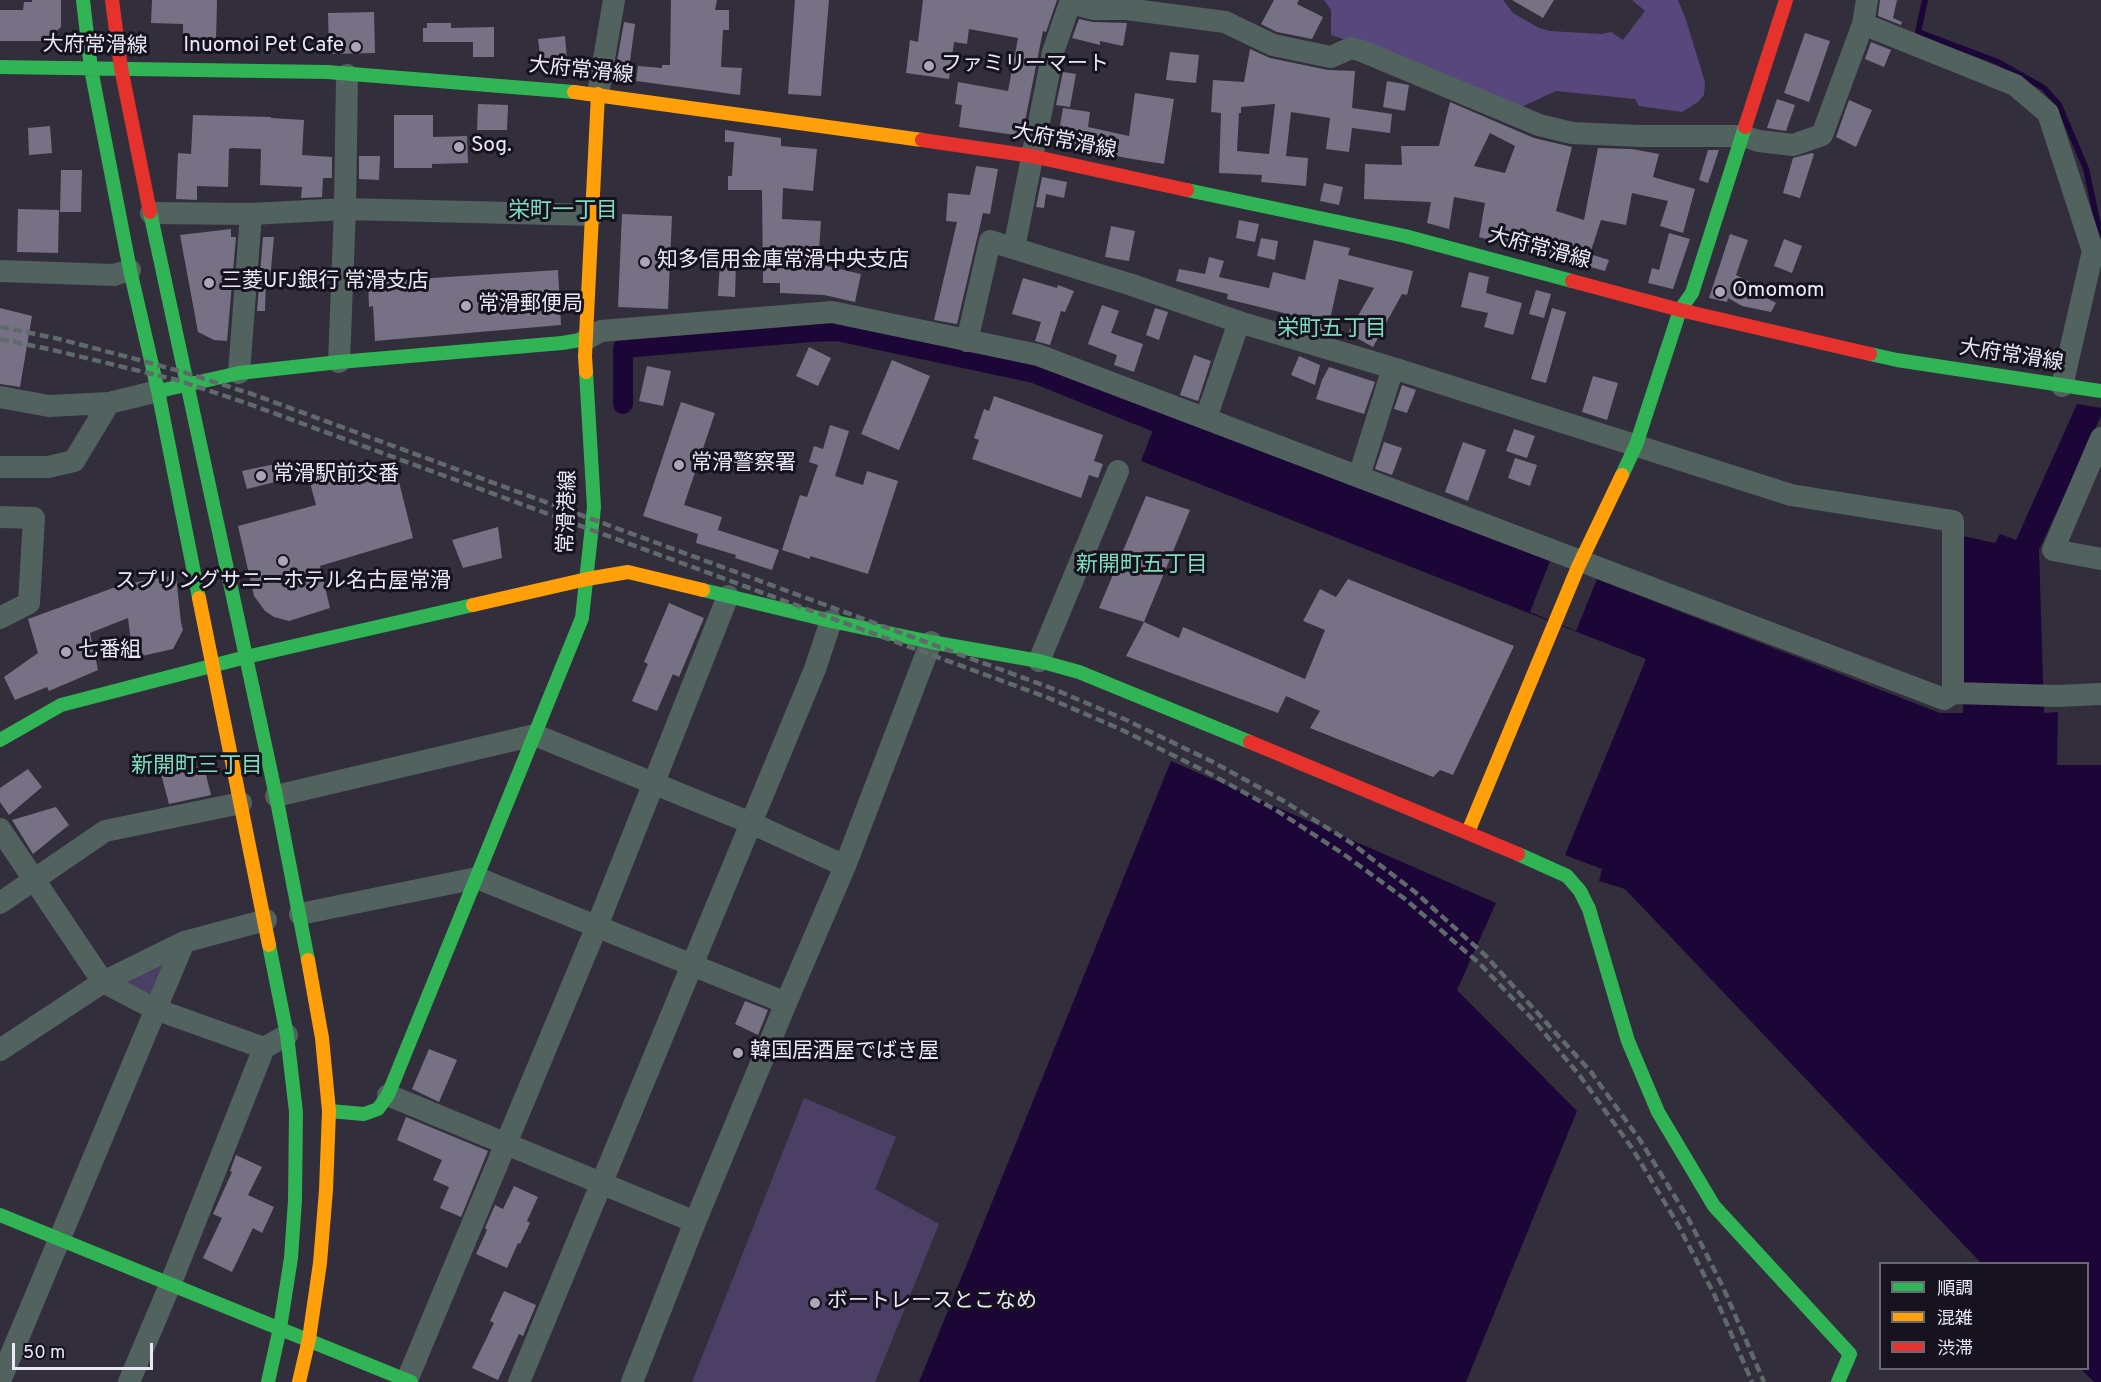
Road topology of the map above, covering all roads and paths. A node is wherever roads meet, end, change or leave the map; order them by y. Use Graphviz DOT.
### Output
graph roads {
  1 [pos="83,0"];
  2 [pos="112,0"];
  3 [pos="614,0"];
  4 [pos="1786,0"];
  5 [pos="1867,0"];
  6 [pos="1071,2"];
  7 [pos="1863,24"];
  8 [pos="0,67"];
  9 [pos="121,68"];
  10 [pos="91,69"];
  11 [pos="347,75"];
  12 [pos="598,94"];
  13 [pos="1743,136"];
  14 [pos="1032,156"];
  15 [pos="345,209"];
  16 [pos="150,213"];
  17 [pos="251,214"];
  18 [pos="593,215"];
  19 [pos="1014,248"];
  20 [pos="2096,250"];
  21 [pos="130,270"];
  22 [pos="0,271"];
  23 [pos="1680,310"];
  24 [pos="1239,322"];
  25 [pos="586,339"];
  26 [pos="967,340"];
  27 [pos="339,362"];
  28 [pos="1393,368"];
  29 [pos="239,373"];
  30 [pos="188,385"];
  31 [pos="2072,388"];
  32 [pos="158,391"];
  33 [pos="2101,391"];
  34 [pos="0,397"];
  35 [pos="109,403"];
  36 [pos="1206,418"];
  37 [pos="2101,438"];
  38 [pos="1636,445"];
  39 [pos="0,467"];
  40 [pos="1118,471"];
  41 [pos="1359,476"];
  42 [pos="0,517"];
  43 [pos="2101,559"];
  44 [pos="1579,564"];
  45 [pos="587,579"];
  46 [pos="728,596"];
  47 [pos="0,618"];
  48 [pos="831,621"];
  49 [pos="931,642"];
  50 [pos="246,657"];
  51 [pos="1039,661"];
  52 [pos="214,665"];
  53 [pos="1953,693"];
  54 [pos="2101,694"];
  55 [pos="535,735"];
  56 [pos="0,740"];
  57 [pos="654,784"];
  58 [pos="276,796"];
  59 [pos="241,803"];
  60 [pos="751,823"];
  61 [pos="0,829"];
  62 [pos="1468,831"];
  63 [pos="845,866"];
  64 [pos="477,878"];
  65 [pos="34,879"];
  66 [pos="0,903"];
  67 [pos="300,914"];
  68 [pos="266,920"];
  69 [pos="597,926"];
  70 [pos="184,942"];
  71 [pos="691,964"];
  72 [pos="103,982"];
  73 [pos="786,1003"];
  74 [pos="155,1009"];
  75 [pos="288,1035"];
  76 [pos="264,1048"];
  77 [pos="2,1053"];
  78 [pos="388,1095"];
  79 [pos="329,1111"];
  80 [pos="506,1143"];
  81 [pos="601,1183"];
  82 [pos="0,1215"];
  83 [pos="694,1222"];
  84 [pos="58,1240"];
  85 [pos="170,1285"];
  86 [pos="280,1328"];
  87 [pos="309,1339"];
  88 [pos="0,1381"];
  89 [pos="409,1381"];
  90 [pos="129,1382"];
  91 [pos="268,1382"];
  92 [pos="299,1382"];
  93 [pos="519,1382"];
  94 [pos="632,1382"];
  95 [pos="1838,1382"];
  1 -- 10 [label="street"];
  2 -- 9 [label="street"];
  3 -- 12 [label="street"];
  4 -- 13 [label="street"];
  5 -- 7 [label="street"];
  6 -- 13 [label="street"];
  6 -- 14 [label="street"];
  7 -- 13 [label="street"];
  7 -- 20 [label="street"];
  8 -- 10 [label="street, 大府常滑線"];
  9 -- 10 [label="street, 大府常滑線"];
  9 -- 11 [label="street, 大府常滑線"];
  9 -- 16 [label="street"];
  10 -- 21 [label="street"];
  11 -- 12 [label="street, 大府常滑線"];
  11 -- 15 [label="street"];
  12 -- 14 [label="street, 大府常滑線"];
  12 -- 18 [label="street, 常滑港線"];
  13 -- 23 [label="street"];
  14 -- 19 [label="street"];
  14 -- 23 [label="street, 大府常滑線"];
  15 -- 17 [label="street"];
  15 -- 18 [label="street"];
  15 -- 27 [label="street"];
  16 -- 17 [label="street"];
  16 -- 30 [label="street"];
  17 -- 29 [label="street"];
  18 -- 25 [label="street, 常滑港線"];
  19 -- 24 [label="street"];
  19 -- 26 [label="street"];
  20 -- 31 [label="street"];
  21 -- 22 [label="street"];
  21 -- 32 [label="street"];
  23 -- 31 [label="street, 大府常滑線"];
  23 -- 38 [label="street"];
  24 -- 28 [label="street"];
  24 -- 36 [label="street"];
  25 -- 26 [label="street"];
  25 -- 27 [label="street"];
  25 -- 45 [label="street, 常滑港線"];
  26 -- 36 [label="street"];
  27 -- 29 [label="street"];
  28 -- 38 [label="street"];
  28 -- 41 [label="street"];
  29 -- 30 [label="street"];
  30 -- 32 [label="street"];
  30 -- 50 [label="street"];
  31 -- 33 [label="street, 大府常滑線"];
  32 -- 35 [label="street"];
  32 -- 52 [label="street"];
  34 -- 35 [label="street"];
  35 -- 39 [label="street"];
  36 -- 41 [label="street"];
  37 -- 43 [label="street"];
  38 -- 44 [label="street"];
  38 -- 53 [label="street"];
  40 -- 51 [label="street"];
  41 -- 44 [label="street"];
  42 -- 47 [label="street"];
  44 -- 53 [label="street"];
  44 -- 62 [label="street"];
  45 -- 46 [label="street, 常滑港線"];
  45 -- 50 [label="street"];
  45 -- 55 [label="street"];
  46 -- 48 [label="street, 常滑港線"];
  46 -- 57 [label="street"];
  48 -- 49 [label="street, 常滑港線"];
  48 -- 60 [label="street"];
  49 -- 51 [label="street, 常滑港線"];
  49 -- 63 [label="street"];
  50 -- 52 [label="street"];
  50 -- 58 [label="street"];
  51 -- 62 [label="street, 常滑港線"];
  52 -- 56 [label="street"];
  52 -- 59 [label="street"];
  53 -- 54 [label="street"];
  55 -- 57 [label="street"];
  55 -- 58 [label="street"];
  55 -- 64 [label="street"];
  57 -- 60 [label="street"];
  57 -- 69 [label="street"];
  58 -- 67 [label="street"];
  59 -- 65 [label="street"];
  59 -- 68 [label="street"];
  60 -- 63 [label="street"];
  60 -- 71 [label="street"];
  61 -- 65 [label="street"];
  62 -- 95 [label="street, 常滑港線"];
  63 -- 73 [label="street"];
  64 -- 67 [label="street"];
  64 -- 69 [label="street"];
  64 -- 78 [label="street"];
  65 -- 66 [label="street"];
  65 -- 72 [label="street"];
  67 -- 79 [label="street"];
  68 -- 70 [label="street"];
  68 -- 75 [label="street"];
  69 -- 71 [label="street"];
  69 -- 80 [label="street"];
  70 -- 72 [label="street"];
  70 -- 74 [label="street"];
  71 -- 73 [label="street"];
  71 -- 81 [label="street"];
  72 -- 74 [label="street"];
  72 -- 77 [label="street"];
  73 -- 83 [label="street"];
  74 -- 76 [label="street"];
  74 -- 84 [label="street"];
  75 -- 76 [label="street"];
  75 -- 86 [label="street"];
  76 -- 85 [label="street"];
  78 -- 79 [label="street"];
  78 -- 80 [label="street"];
  79 -- 87 [label="street"];
  80 -- 81 [label="street"];
  80 -- 89 [label="street"];
  81 -- 83 [label="street"];
  81 -- 93 [label="street"];
  82 -- 84 [label="street"];
  83 -- 94 [label="street"];
  84 -- 85 [label="street"];
  84 -- 88 [label="street"];
  85 -- 86 [label="street"];
  85 -- 90 [label="street"];
  86 -- 87 [label="street"];
  86 -- 91 [label="street"];
  87 -- 89 [label="street"];
  87 -- 92 [label="street"];
}
